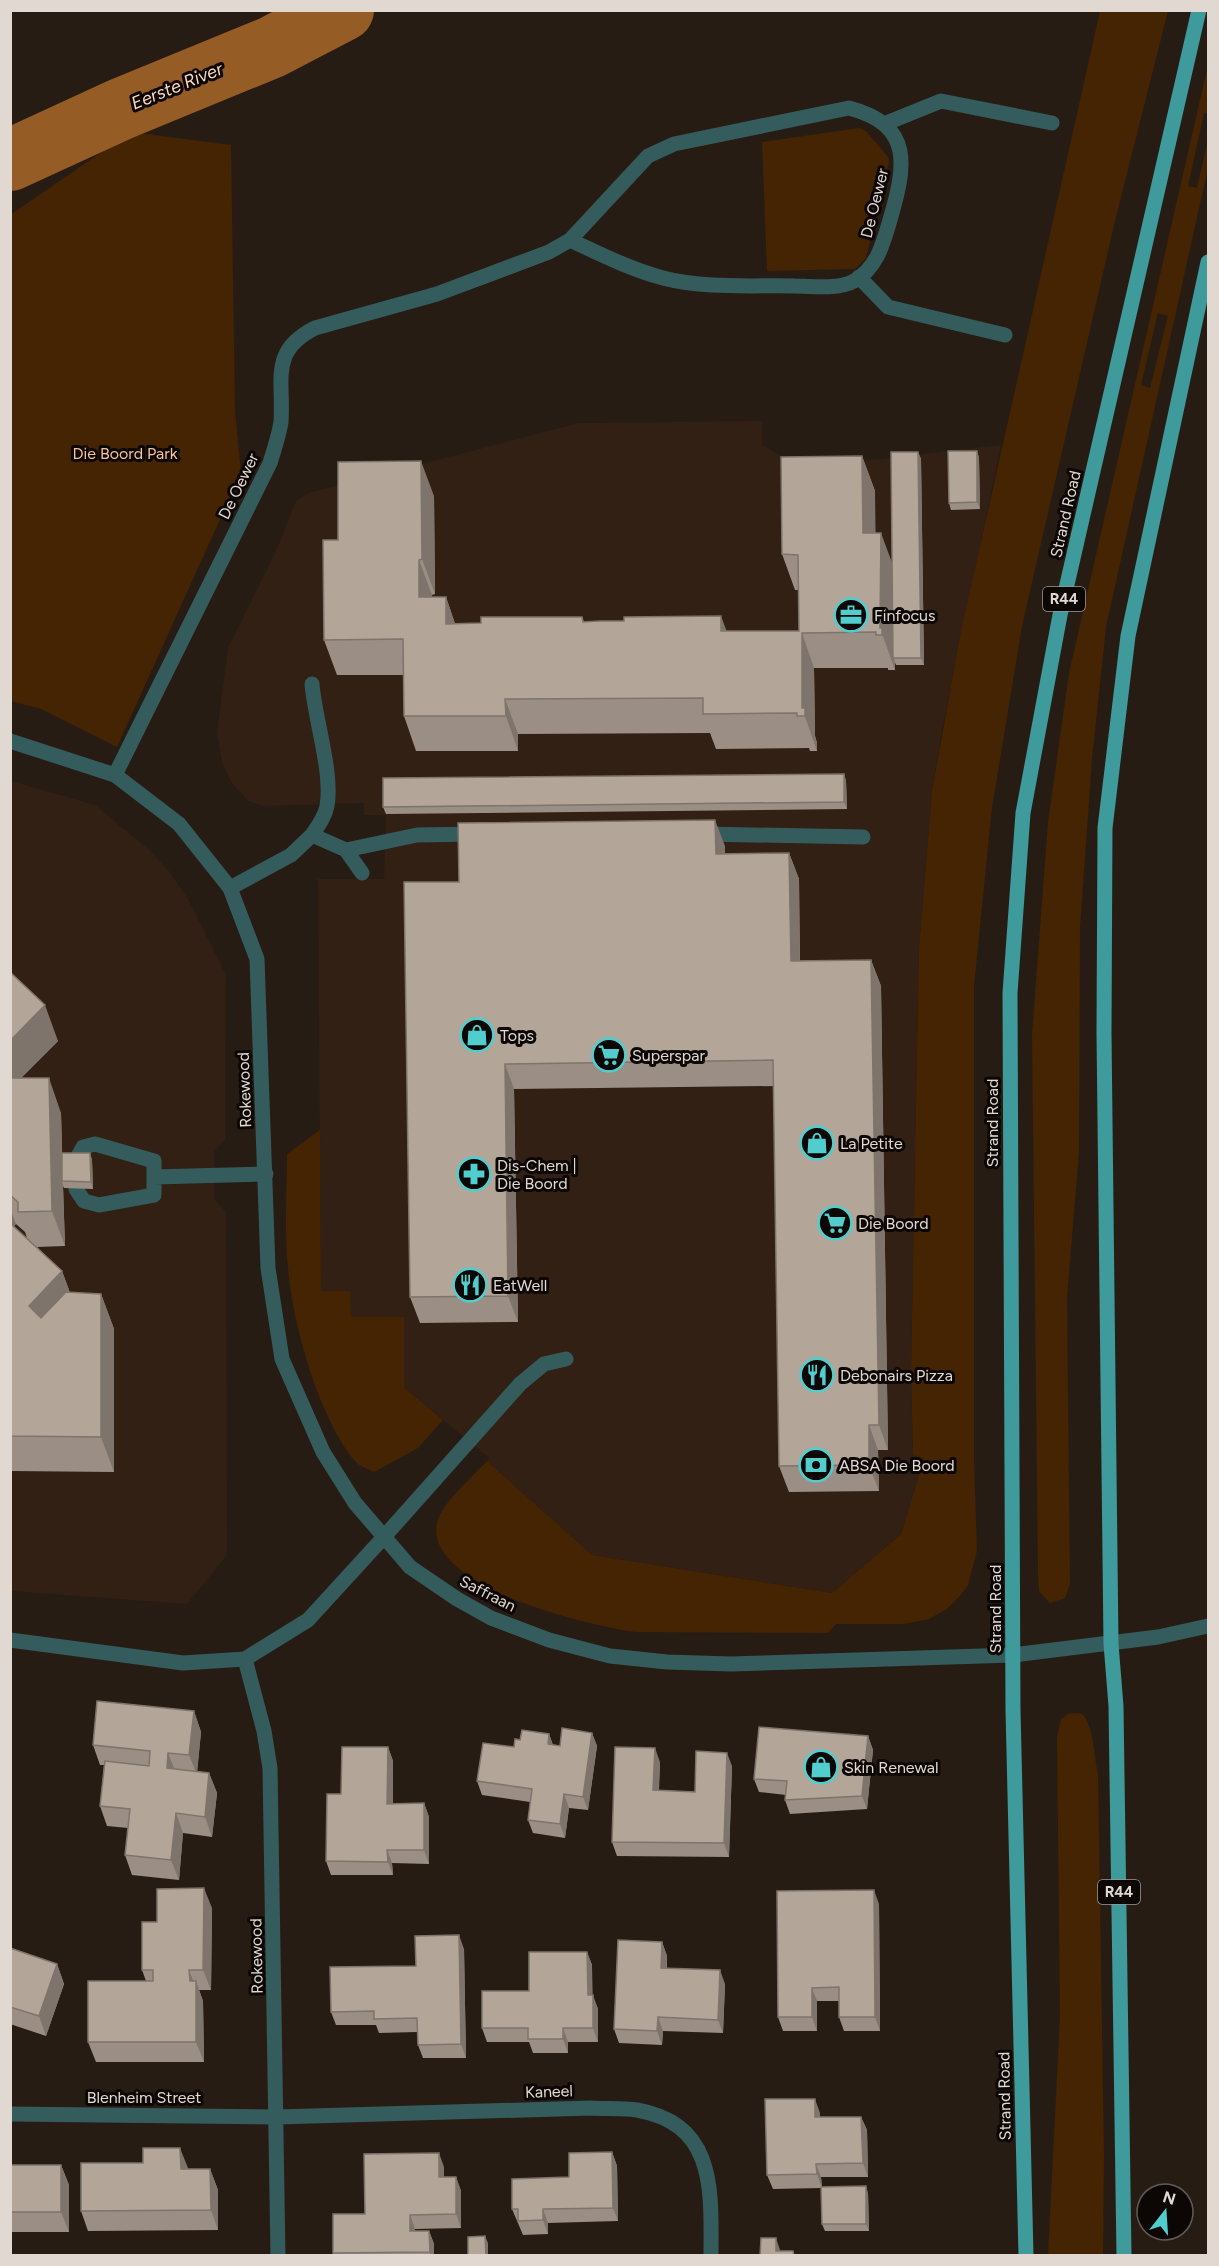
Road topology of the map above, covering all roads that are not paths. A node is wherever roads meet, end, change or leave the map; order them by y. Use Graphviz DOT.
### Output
graph roads {
  1 [pos="1199,10"];
  2 [pos="1052,123"];
  3 [pos="884,124"];
  4 [pos="570,240"];
  5 [pos="1209,262"];
  6 [pos="859,277"];
  7 [pos="1005,335"];
  8 [pos="312,684"];
  9 [pos="10,741"];
  10 [pos="115,776"];
  11 [pos="683,833"];
  12 [pos="498,834"];
  13 [pos="312,835"];
  14 [pos="863,837"];
  15 [pos="346,850"];
  16 [pos="363,873"];
  17 [pos="230,888"];
  18 [pos="76,1160"];
  19 [pos="266,1174"];
  20 [pos="154,1177"];
  21 [pos="76,1189"];
  22 [pos="566,1359"];
  23 [pos="383,1538"];
  24 [pos="1209,1626"];
  25 [pos="10,1640"];
  26 [pos="1111,1644"];
  27 [pos="1013,1655"];
  28 [pos="245,1659"];
  29 [pos="10,2114"];
  30 [pos="277,2116"];
  31 [pos="278,2256"];
  32 [pos="711,2256"];
  33 [pos="1026,2256"];
  34 [pos="1124,2256"];
  1 -- 27 [label="main road, Strand Road / R44"];
  2 -- 3 [label="street"];
  3 -- 4 [label="street, De Oewer"];
  3 -- 6 [label="street, De Oewer"];
  4 -- 6 [label="street"];
  4 -- 10 [label="street, De Oewer"];
  5 -- 26 [label="main road, R44"];
  6 -- 7 [label="street"];
  8 -- 13 [label="street"];
  9 -- 10 [label="street, Rokewood"];
  10 -- 17 [label="street, Rokewood"];
  11 -- 14 [label="street"];
  12 -- 15 [label="street"];
  13 -- 15 [label="street"];
  13 -- 17 [label="street"];
  15 -- 16 [label="street"];
  17 -- 19 [label="street, Rokewood"];
  18 -- 20 [label="street"];
  19 -- 20 [label="street"];
  19 -- 23 [label="street, Rokewood"];
  20 -- 21 [label="street"];
  22 -- 23 [label="street"];
  23 -- 27 [label="street, Saffraan"];
  23 -- 28 [label="street"];
  24 -- 26 [label="street, Saffraan"];
  25 -- 28 [label="street"];
  26 -- 27 [label="street, Saffraan"];
  26 -- 34 [label="main road, R44"];
  27 -- 33 [label="main road, Strand Road / R44"];
  28 -- 30 [label="street, Rokewood"];
  29 -- 30 [label="street, Blenheim Street"];
  30 -- 31 [label="street, Rokewood"];
  30 -- 32 [label="street, Kaneel"];
}
